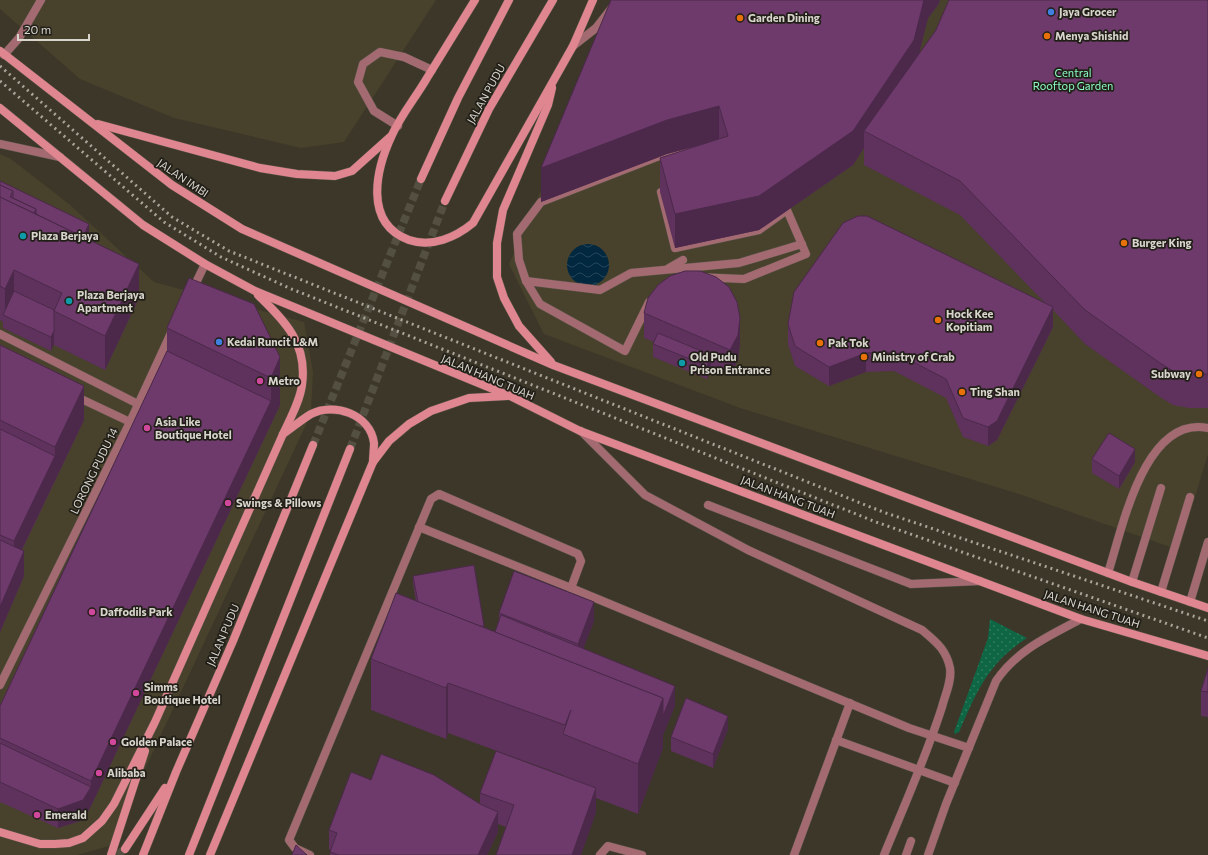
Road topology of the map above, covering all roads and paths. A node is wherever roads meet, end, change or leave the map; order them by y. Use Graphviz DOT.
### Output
graph roads {
  1 [pos="41,0"];
  2 [pos="475,0"];
  3 [pos="509,0"];
  4 [pos="553,0"];
  5 [pos="593,0"];
  6 [pos="618,0"];
  7 [pos="573,46"];
  8 [pos="2,53"];
  9 [pos="432,70"];
  10 [pos="555,78"];
  11 [pos="0,108"];
  12 [pos="93,123"];
  13 [pos="398,126"];
  14 [pos="392,135"];
  15 [pos="0,144"];
  16 [pos="60,157"];
  17 [pos="421,179"];
  18 [pos="445,202"];
  19 [pos="802,244"];
  20 [pos="683,260"];
  21 [pos="204,264"];
  22 [pos="665,270"];
  23 [pos="526,281"];
  24 [pos="255,291"];
  25 [pos="187,300"];
  26 [pos="175,326"];
  27 [pos="0,334"];
  28 [pos="553,365"];
  29 [pos="68,393"];
  30 [pos="510,396"];
  31 [pos="138,404"];
  32 [pos="130,422"];
  33 [pos="1208,428"];
  34 [pos="580,431"];
  35 [pos="283,434"];
  36 [pos="313,445"];
  37 [pos="350,449"];
  38 [pos="373,462"];
  39 [pos="1161,488"];
  40 [pos="1190,497"];
  41 [pos="708,505"];
  42 [pos="419,527"];
  43 [pos="1208,542"];
  44 [pos="1108,573"];
  45 [pos="980,581"];
  46 [pos="1132,582"];
  47 [pos="571,588"];
  48 [pos="1161,592"];
  49 [pos="1190,602"];
  50 [pos="1208,608"];
  51 [pos="1080,619"];
  52 [pos="1208,656"];
  53 [pos="0,685"];
  54 [pos="850,703"];
  55 [pos="155,722"];
  56 [pos="932,736"];
  57 [pos="836,740"];
  58 [pos="969,748"];
  59 [pos="919,769"];
  60 [pos="176,772"];
  61 [pos="955,783"];
  62 [pos="0,832"];
  63 [pos="911,841"];
  64 [pos="125,849"];
  65 [pos="111,855"];
  66 [pos="143,855"];
  67 [pos="189,855"];
  68 [pos="210,855"];
  69 [pos="310,855"];
  70 [pos="600,855"];
  71 [pos="642,855"];
  72 [pos="794,855"];
  73 [pos="884,855"];
  74 [pos="906,855"];
  75 [pos="928,855"];
  1 -- 8 [label="street"];
  2 -- 9 [label="main road"];
  3 -- 17 [label="main road, JALAN PUDU"];
  4 -- 18 [label="main road, JALAN PUDU"];
  5 -- 7 [label="main road"];
  6 -- 7 [label="street"];
  7 -- 10 [label="main road"];
  8 -- 12 [label="main road, JALAN IMBI"];
  9 -- 13 [label="main road"];
  9 -- 13 [label="street"];
  10 -- 14 [label="main road"];
  10 -- 28 [label="main road"];
  11 -- 16 [label="main road"];
  12 -- 14 [label="main road"];
  12 -- 28 [label="main road, JALAN IMBI"];
  13 -- 14 [label="main road"];
  15 -- 16 [label="street"];
  16 -- 21 [label="main road"];
  19 -- 22 [label="street"];
  19 -- 23 [label="street"];
  19 -- 23 [label="street"];
  20 -- 22 [label="street"];
  21 -- 24 [label="main road"];
  21 -- 25 [label="street"];
  22 -- 23 [label="street"];
  24 -- 30 [label="main road, JALAN HANG TUAH"];
  24 -- 35 [label="main road"];
  26 -- 31 [label="street, LORONG PUDU 14"];
  27 -- 31 [label="street"];
  28 -- 44 [label="main road"];
  29 -- 32 [label="street"];
  30 -- 34 [label="main road, JALAN HANG TUAH"];
  30 -- 38 [label="main road"];
  31 -- 32 [label="street, LORONG PUDU 14"];
  32 -- 53 [label="street, LORONG PUDU 14"];
  33 -- 44 [label="street"];
  34 -- 45 [label="main road, JALAN HANG TUAH"];
  34 -- 56 [label="street"];
  35 -- 38 [label="main road"];
  35 -- 55 [label="main road"];
  36 -- 60 [label="main road, JALAN PUDU"];
  37 -- 67 [label="main road"];
  38 -- 68 [label="main road"];
  39 -- 46 [label="street"];
  40 -- 48 [label="street"];
  41 -- 45 [label="street"];
  42 -- 47 [label="street"];
  42 -- 47 [label="street"];
  42 -- 69 [label="street"];
  43 -- 49 [label="street"];
  44 -- 46 [label="main road"];
  45 -- 51 [label="main road, JALAN HANG TUAH"];
  46 -- 48 [label="main road"];
  47 -- 54 [label="street"];
  48 -- 49 [label="main road"];
  49 -- 50 [label="main road"];
  51 -- 52 [label="main road, JALAN HANG TUAH"];
  51 -- 58 [label="street"];
  54 -- 56 [label="street"];
  54 -- 57 [label="street"];
  55 -- 62 [label="main road"];
  55 -- 65 [label="main road"];
  56 -- 58 [label="street"];
  56 -- 59 [label="street"];
  57 -- 59 [label="street"];
  57 -- 72 [label="street"];
  58 -- 61 [label="street"];
  59 -- 61 [label="street"];
  59 -- 73 [label="street"];
  60 -- 64 [label="main road"];
  60 -- 66 [label="main road, JALAN PUDU"];
  61 -- 75 [label="street"];
  63 -- 74 [label="street"];
  70 -- 71 [label="street"];
}
